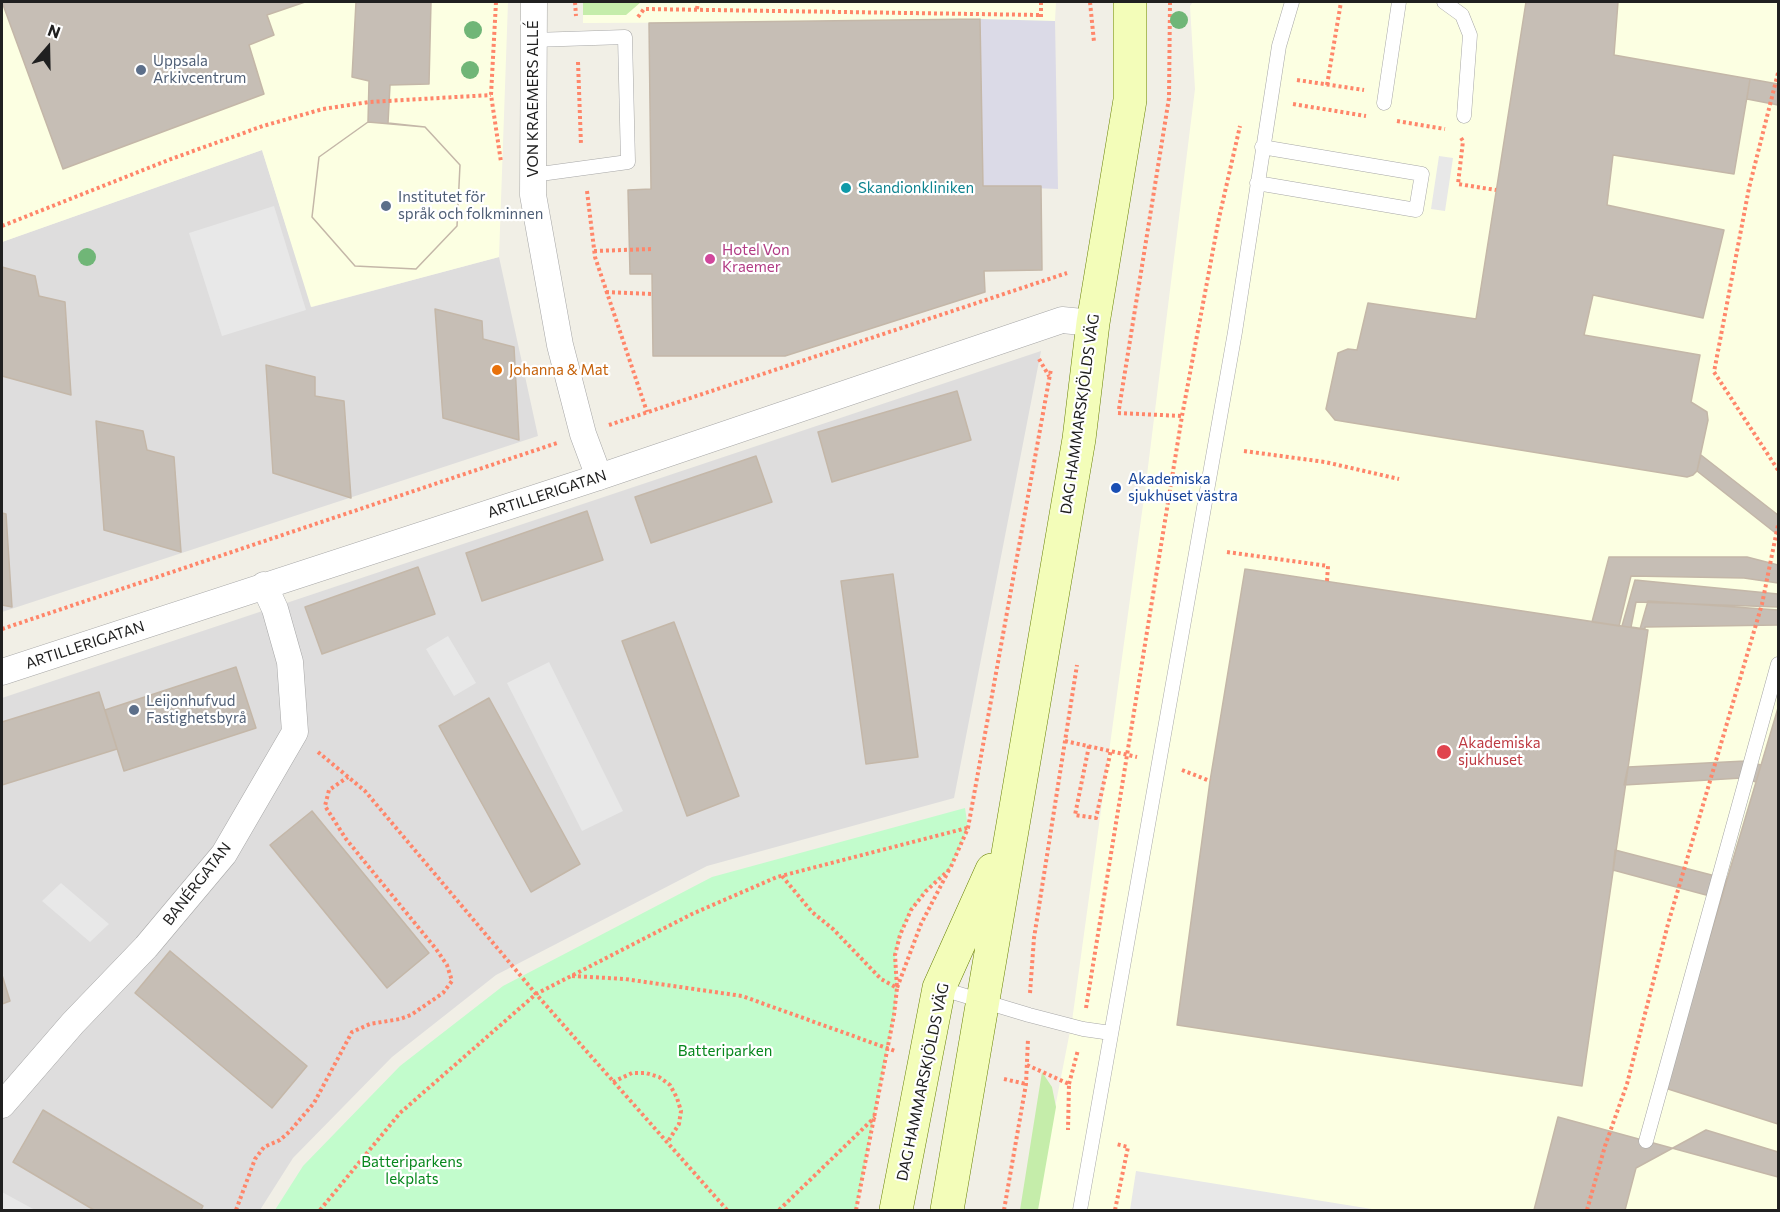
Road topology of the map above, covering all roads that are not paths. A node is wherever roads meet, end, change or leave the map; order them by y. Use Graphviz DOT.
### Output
graph roads {
  1 [pos="534,2"];
  2 [pos="1130,2"];
  3 [pos="1292,2"];
  4 [pos="1400,2"];
  5 [pos="1444,2"];
  6 [pos="533,39"];
  7 [pos="1384,103"];
  8 [pos="1464,116"];
  9 [pos="1262,147"];
  10 [pos="533,175"];
  11 [pos="1257,183"];
  12 [pos="1077,322"];
  13 [pos="599,477"];
  14 [pos="264,585"];
  15 [pos="1779,664"];
  16 [pos="2,672"];
  17 [pos="1013,825"];
  18 [pos="939,988"];
  19 [pos="982,1001"];
  20 [pos="1111,1033"];
  21 [pos="2,1105"];
  22 [pos="1646,1141"];
  23 [pos="896,1210"];
  24 [pos="947,1210"];
  25 [pos="1080,1210"];
  1 -- 6 [label="street, VON KRAEMERS ALLÉ"];
  2 -- 12 [label="street, DAG HAMMARSKJÖLDS VÄG"];
  3 -- 9 [label="lane"];
  4 -- 7 [label="lane"];
  5 -- 8 [label="lane"];
  6 -- 10 [label="street, VON KRAEMERS ALLÉ"];
  6 -- 10 [label="lane"];
  9 -- 11 [label="lane"];
  9 -- 11 [label="lane"];
  10 -- 13 [label="street, VON KRAEMERS ALLÉ"];
  11 -- 20 [label="lane"];
  12 -- 13 [label="street, ARTILLERIGATAN"];
  12 -- 17 [label="street, DAG HAMMARSKJÖLDS VÄG"];
  13 -- 14 [label="street, ARTILLERIGATAN"];
  14 -- 16 [label="street, ARTILLERIGATAN"];
  14 -- 21 [label="street, BANÉRGATAN"];
  15 -- 22 [label="lane"];
  17 -- 18 [label="street, DAG HAMMARSKJÖLDS VÄG"];
  17 -- 19 [label="street, DAG HAMMARSKJÖLDS VÄG"];
  18 -- 19 [label="lane"];
  18 -- 23 [label="street, DAG HAMMARSKJÖLDS VÄG"];
  19 -- 20 [label="lane"];
  19 -- 24 [label="street, DAG HAMMARSKJÖLDS VÄG"];
  20 -- 25 [label="lane"];
}
